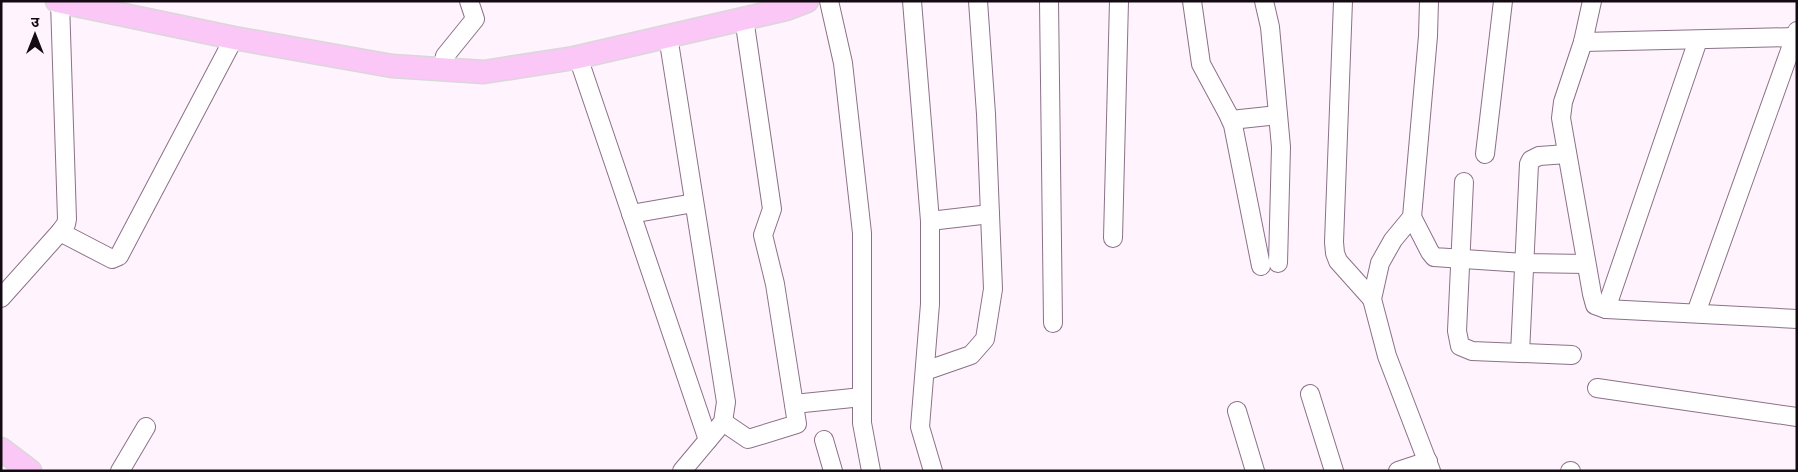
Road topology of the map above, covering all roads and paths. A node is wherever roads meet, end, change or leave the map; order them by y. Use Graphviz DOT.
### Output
graph roads {
  1 [pos="469,1"];
  2 [pos="807,1"];
  3 [pos="829,1"];
  4 [pos="912,1"];
  5 [pos="978,1"];
  6 [pos="1049,1"];
  7 [pos="1119,1"];
  8 [pos="1192,1"];
  9 [pos="1264,1"];
  10 [pos="1343,1"];
  11 [pos="1429,1"];
  12 [pos="1503,1"];
  13 [pos="1592,1"];
  14 [pos="58,2"];
  15 [pos="105,7"];
  16 [pos="744,18"];
  17 [pos="1796,34"];
  18 [pos="668,36"];
  19 [pos="234,38"];
  20 [pos="1698,40"];
  21 [pos="1583,42"];
  22 [pos="578,57"];
  23 [pos="442,69"];
  24 [pos="1278,115"];
  25 [pos="1231,120"];
  26 [pos="1485,154"];
  27 [pos="1567,154"];
  28 [pos="1464,182"];
  29 [pos="694,202"];
  30 [pos="631,214"];
  31 [pos="990,214"];
  32 [pos="1412,217"];
  33 [pos="930,221"];
  34 [pos="60,232"];
  35 [pos="1113,238"];
  36 [pos="1461,259"];
  37 [pos="1524,263"];
  38 [pos="1586,264"];
  39 [pos="1,298"];
  40 [pos="1372,299"];
  41 [pos="1606,309"];
  42 [pos="1696,313"];
  43 [pos="1797,319"];
  44 [pos="1053,323"];
  45 [pos="1520,353"];
  46 [pos="1572,355"];
  47 [pos="925,371"];
  48 [pos="1597,388"];
  49 [pos="1310,394"];
  50 [pos="862,397"];
  51 [pos="794,404"];
  52 [pos="1236,411"];
  53 [pos="1797,417"];
  54 [pos="723,422"];
  55 [pos="146,426"];
  56 [pos="708,440"];
  57 [pos="824,440"];
  58 [pos="1,450"];
  59 [pos="1430,466"];
  60 [pos="30,471"];
  61 [pos="120,471"];
  62 [pos="682,471"];
  63 [pos="833,471"];
  64 [pos="871,471"];
  65 [pos="933,471"];
  66 [pos="1255,471"];
  67 [pos="1334,471"];
  68 [pos="1398,471"];
  1 -- 23 [label="street"];
  2 -- 16 [label="main road"];
  3 -- 50 [label="street"];
  4 -- 33 [label="street"];
  5 -- 31 [label="street"];
  6 -- 44 [label="street"];
  7 -- 35 [label="street"];
  8 -- 25 [label="street"];
  9 -- 24 [label="street"];
  10 -- 40 [label="street"];
  11 -- 32 [label="street"];
  12 -- 26 [label="street"];
  13 -- 21 [label="street"];
  14 -- 15 [label="main road"];
  14 -- 34 [label="street"];
  15 -- 19 [label="main road"];
  16 -- 18 [label="main road"];
  16 -- 51 [label="street"];
  17 -- 20 [label="street"];
  17 -- 42 [label="street"];
  18 -- 22 [label="main road"];
  18 -- 29 [label="street"];
  19 -- 23 [label="main road"];
  19 -- 34 [label="street"];
  20 -- 21 [label="street"];
  20 -- 41 [label="street"];
  21 -- 27 [label="street"];
  22 -- 23 [label="main road"];
  22 -- 30 [label="street"];
  24 -- 25 [label="street"];
  24 -- 25 [label="street"];
  27 -- 37 [label="street"];
  27 -- 38 [label="street"];
  28 -- 36 [label="street"];
  29 -- 30 [label="street"];
  29 -- 54 [label="street"];
  30 -- 56 [label="street"];
  31 -- 33 [label="street"];
  31 -- 47 [label="street"];
  32 -- 36 [label="street"];
  32 -- 40 [label="street"];
  33 -- 47 [label="street"];
  34 -- 39 [label="street"];
  36 -- 37 [label="street"];
  36 -- 45 [label="street"];
  37 -- 38 [label="street"];
  37 -- 45 [label="street"];
  38 -- 41 [label="street"];
  40 -- 59 [label="street"];
  41 -- 42 [label="street"];
  42 -- 43 [label="street"];
  45 -- 46 [label="street"];
  47 -- 65 [label="street"];
  48 -- 53 [label="street"];
  49 -- 67 [label="street"];
  50 -- 51 [label="street"];
  50 -- 64 [label="street"];
  51 -- 54 [label="street"];
  52 -- 66 [label="street"];
  54 -- 56 [label="street"];
  55 -- 61 [label="street"];
  56 -- 62 [label="street"];
  57 -- 63 [label="street"];
  58 -- 60 [label="main road"];
  59 -- 68 [label="street"];
}
